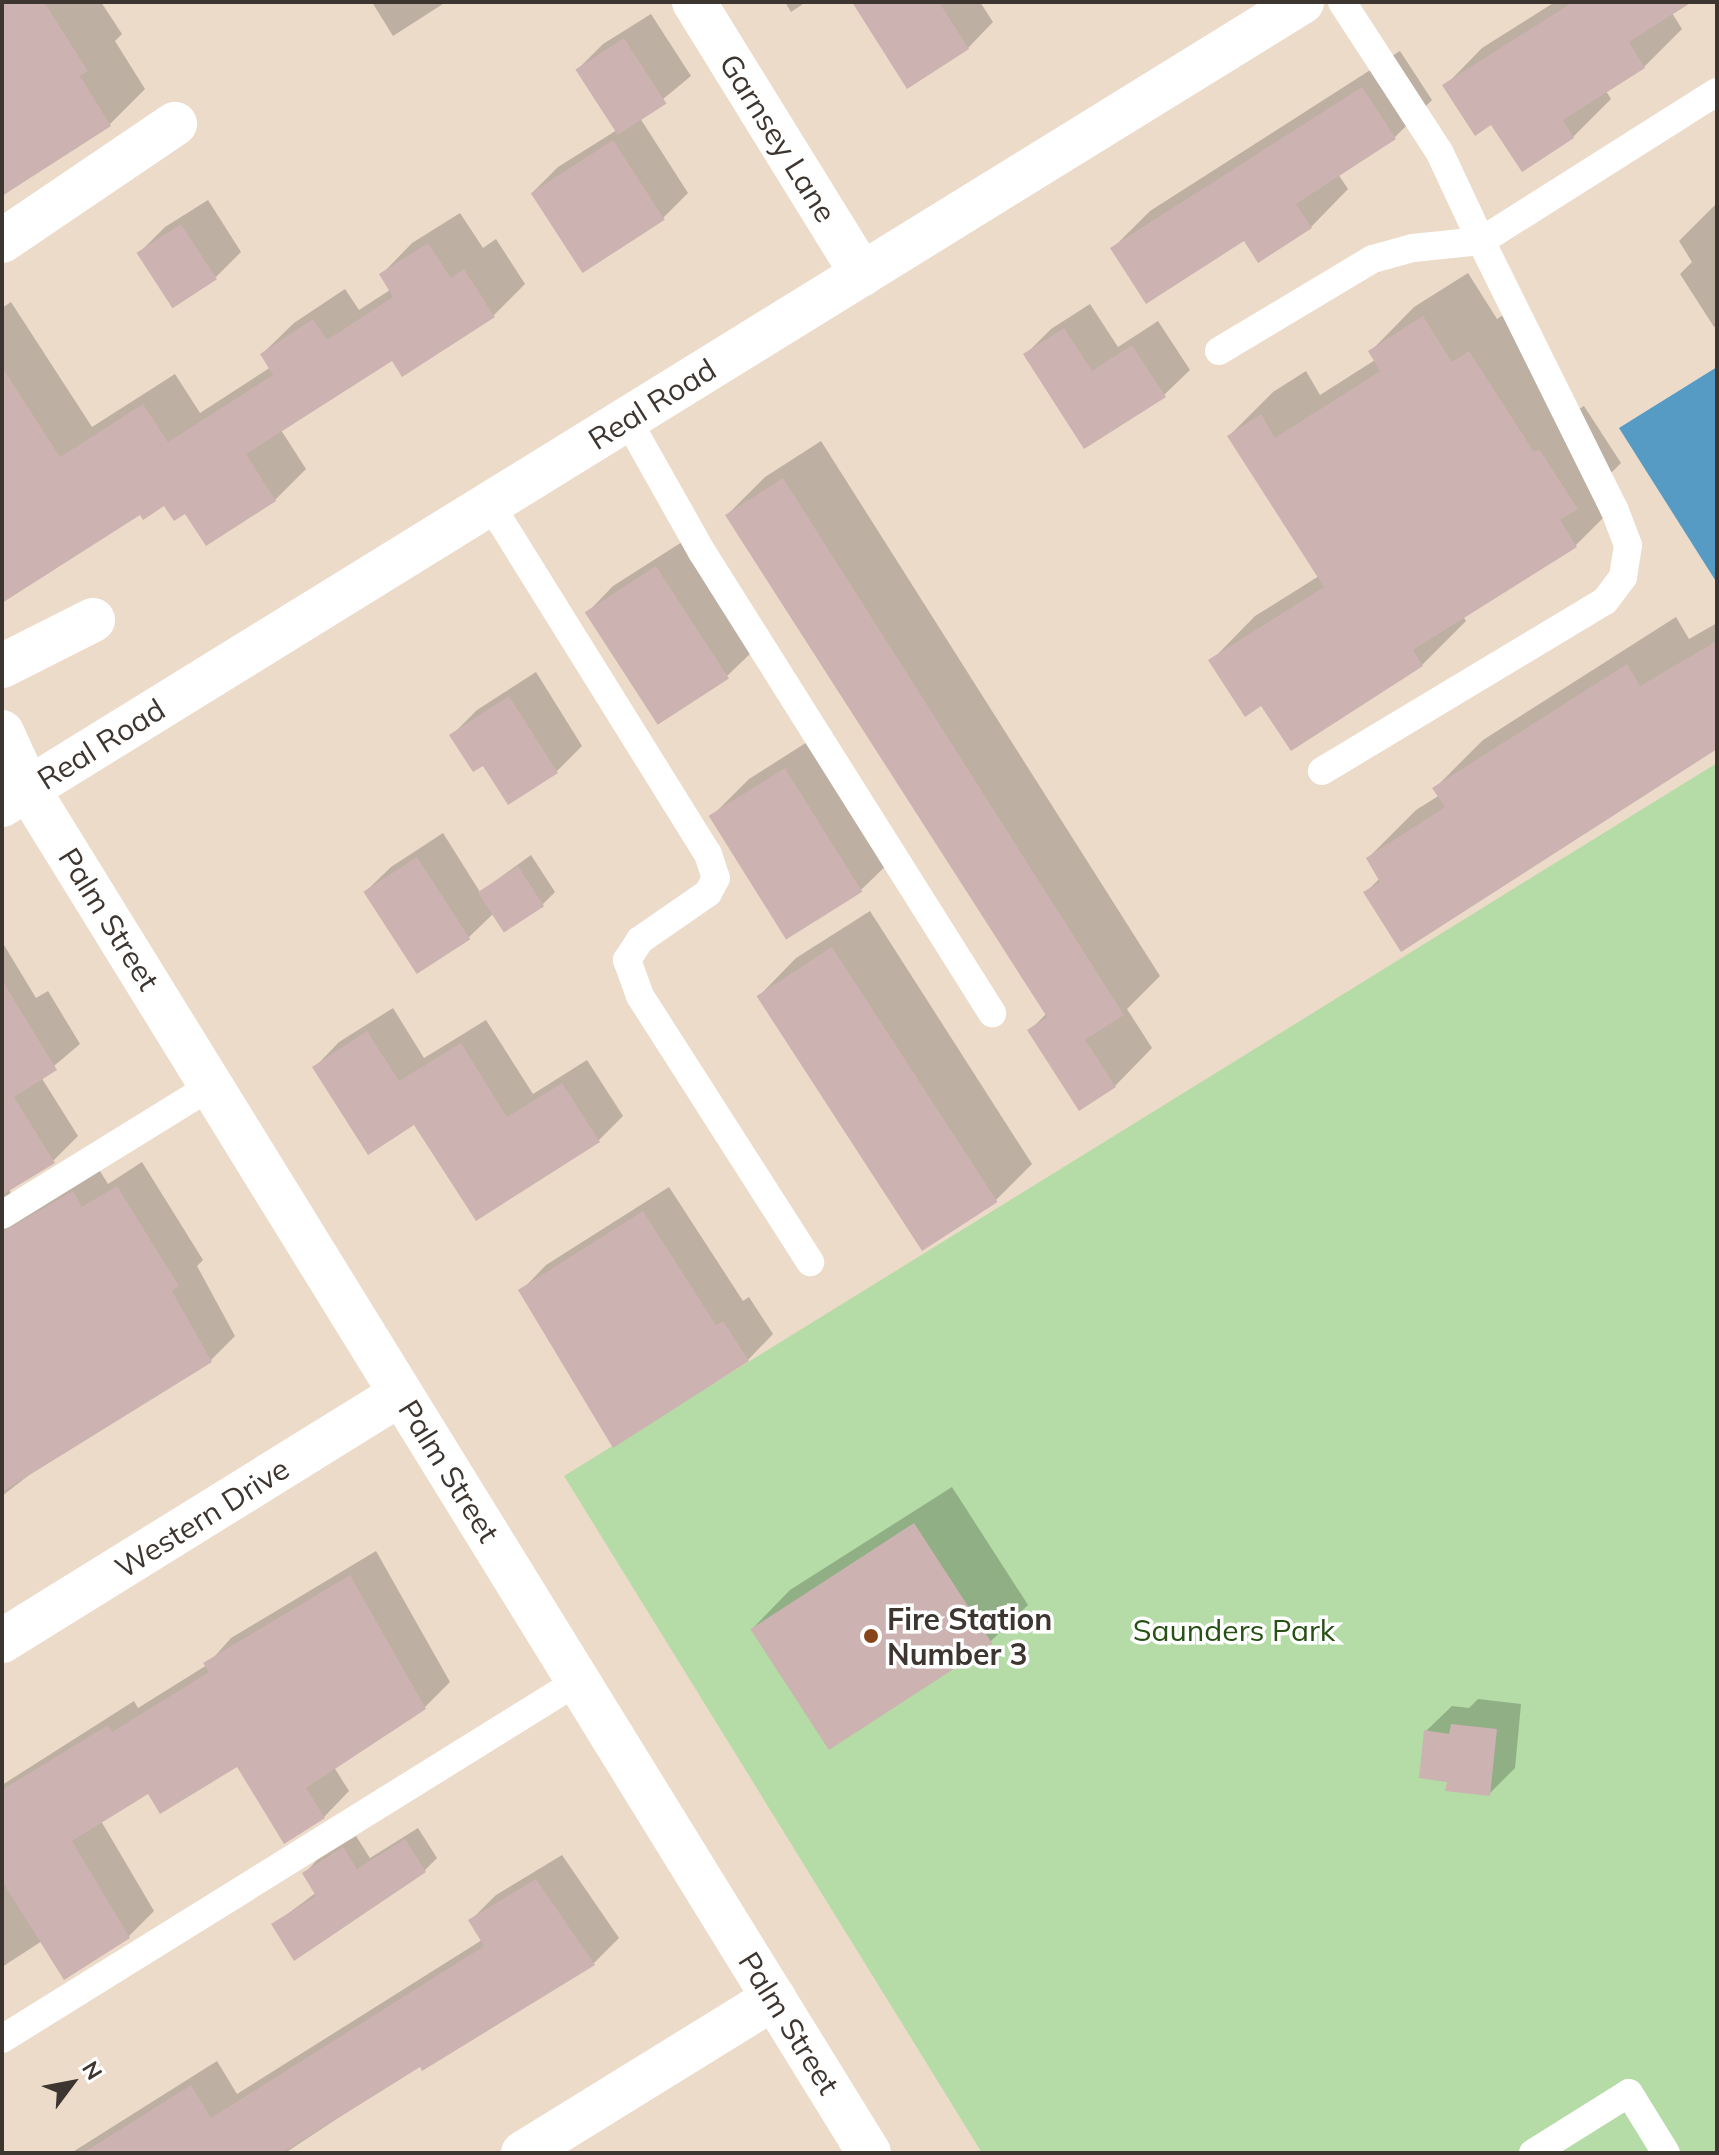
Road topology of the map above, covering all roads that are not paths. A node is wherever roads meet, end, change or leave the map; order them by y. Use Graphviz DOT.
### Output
graph roads {
  1 [pos="694,2"];
  2 [pos="1302,2"];
  3 [pos="1342,2"];
  4 [pos="1717,92"];
  5 [pos="175,124"];
  6 [pos="2,241"];
  7 [pos="1481,241"];
  8 [pos="862,274"];
  9 [pos="1219,351"];
  10 [pos="627,419"];
  11 [pos="490,504"];
  12 [pos="93,620"];
  13 [pos="2,666"];
  14 [pos="2,732"];
  15 [pos="1322,771"];
  16 [pos="15,797"];
  17 [pos="992,1013"];
  18 [pos="211,1086"];
  19 [pos="2,1215"];
  20 [pos="810,1262"];
  21 [pos="401,1394"];
  22 [pos="2,1641"];
  23 [pos="578,1681"];
  24 [pos="774,1998"];
  25 [pos="2,2039"];
  26 [pos="523,2153"];
  27 [pos="869,2153"];
  28 [pos="1533,2153"];
  29 [pos="1666,2153"];
  1 -- 8 [label="street, Garnsey Lane"];
  2 -- 8 [label="street, Real Road"];
  3 -- 7 [label="lane"];
  4 -- 7 [label="lane"];
  5 -- 6 [label="street"];
  7 -- 9 [label="lane"];
  7 -- 15 [label="lane"];
  8 -- 10 [label="street, Real Road"];
  10 -- 11 [label="street, Real Road"];
  10 -- 17 [label="lane"];
  11 -- 16 [label="street, Real Road"];
  11 -- 20 [label="lane"];
  12 -- 13 [label="street"];
  14 -- 16 [label="street, Palm Street"];
  16 -- 18 [label="street, Palm Street"];
  18 -- 19 [label="lane"];
  18 -- 21 [label="street, Palm Street"];
  21 -- 22 [label="street, Western Drive"];
  21 -- 23 [label="street, Palm Street"];
  23 -- 24 [label="street, Palm Street"];
  23 -- 25 [label="lane"];
  24 -- 26 [label="street"];
  24 -- 27 [label="street, Palm Street"];
  28 -- 29 [label="lane"];
}
